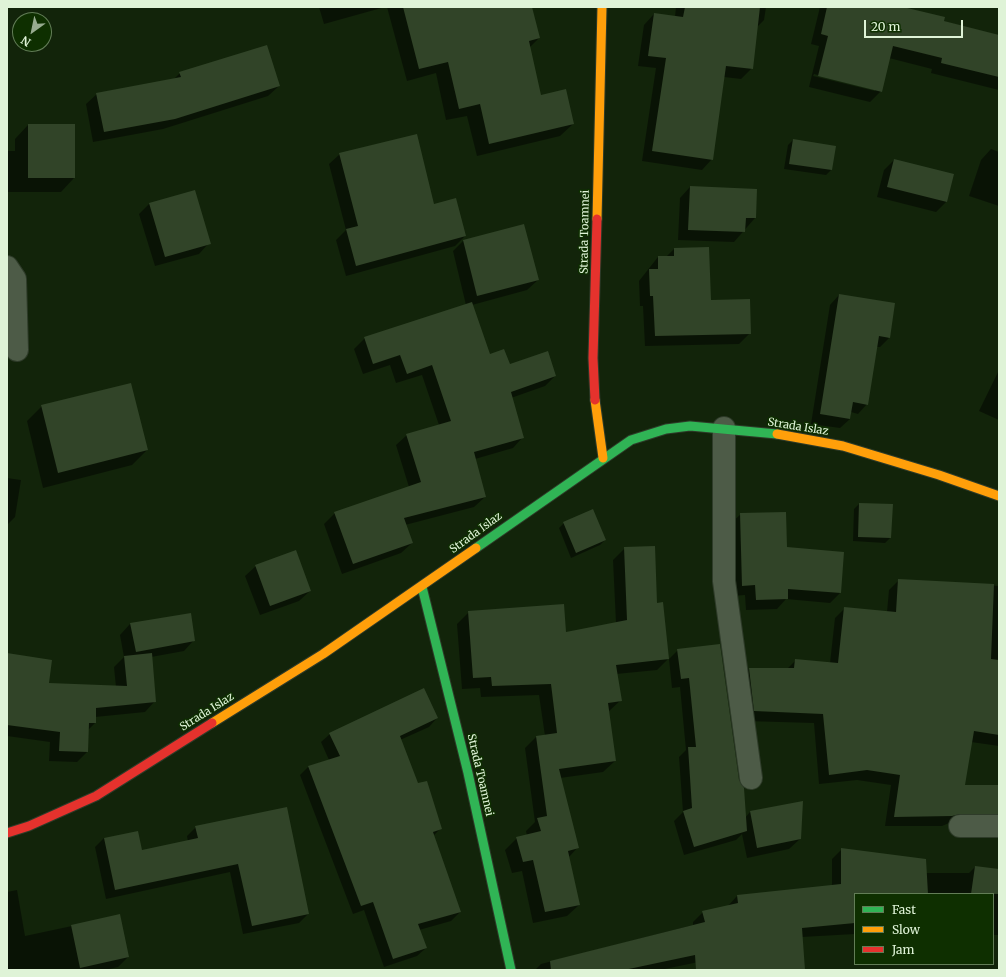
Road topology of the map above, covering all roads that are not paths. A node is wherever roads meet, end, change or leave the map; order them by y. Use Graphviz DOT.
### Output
graph roads {
  1 [pos="602,7"];
  2 [pos="7,267"];
  3 [pos="16,350"];
  4 [pos="724,428"];
  5 [pos="603,458"];
  6 [pos="999,496"];
  7 [pos="422,587"];
  8 [pos="751,778"];
  9 [pos="960,826"];
  10 [pos="999,826"];
  11 [pos="7,833"];
  12 [pos="511,970"];
  1 -- 5 [label="street, Strada Toamnei"];
  2 -- 3 [label="street"];
  4 -- 5 [label="street, Strada Islaz"];
  4 -- 6 [label="street, Strada Islaz"];
  4 -- 8 [label="street"];
  5 -- 7 [label="street, Strada Islaz"];
  7 -- 11 [label="street, Strada Islaz"];
  7 -- 12 [label="street, Strada Toamnei"];
  9 -- 10 [label="street"];
}
